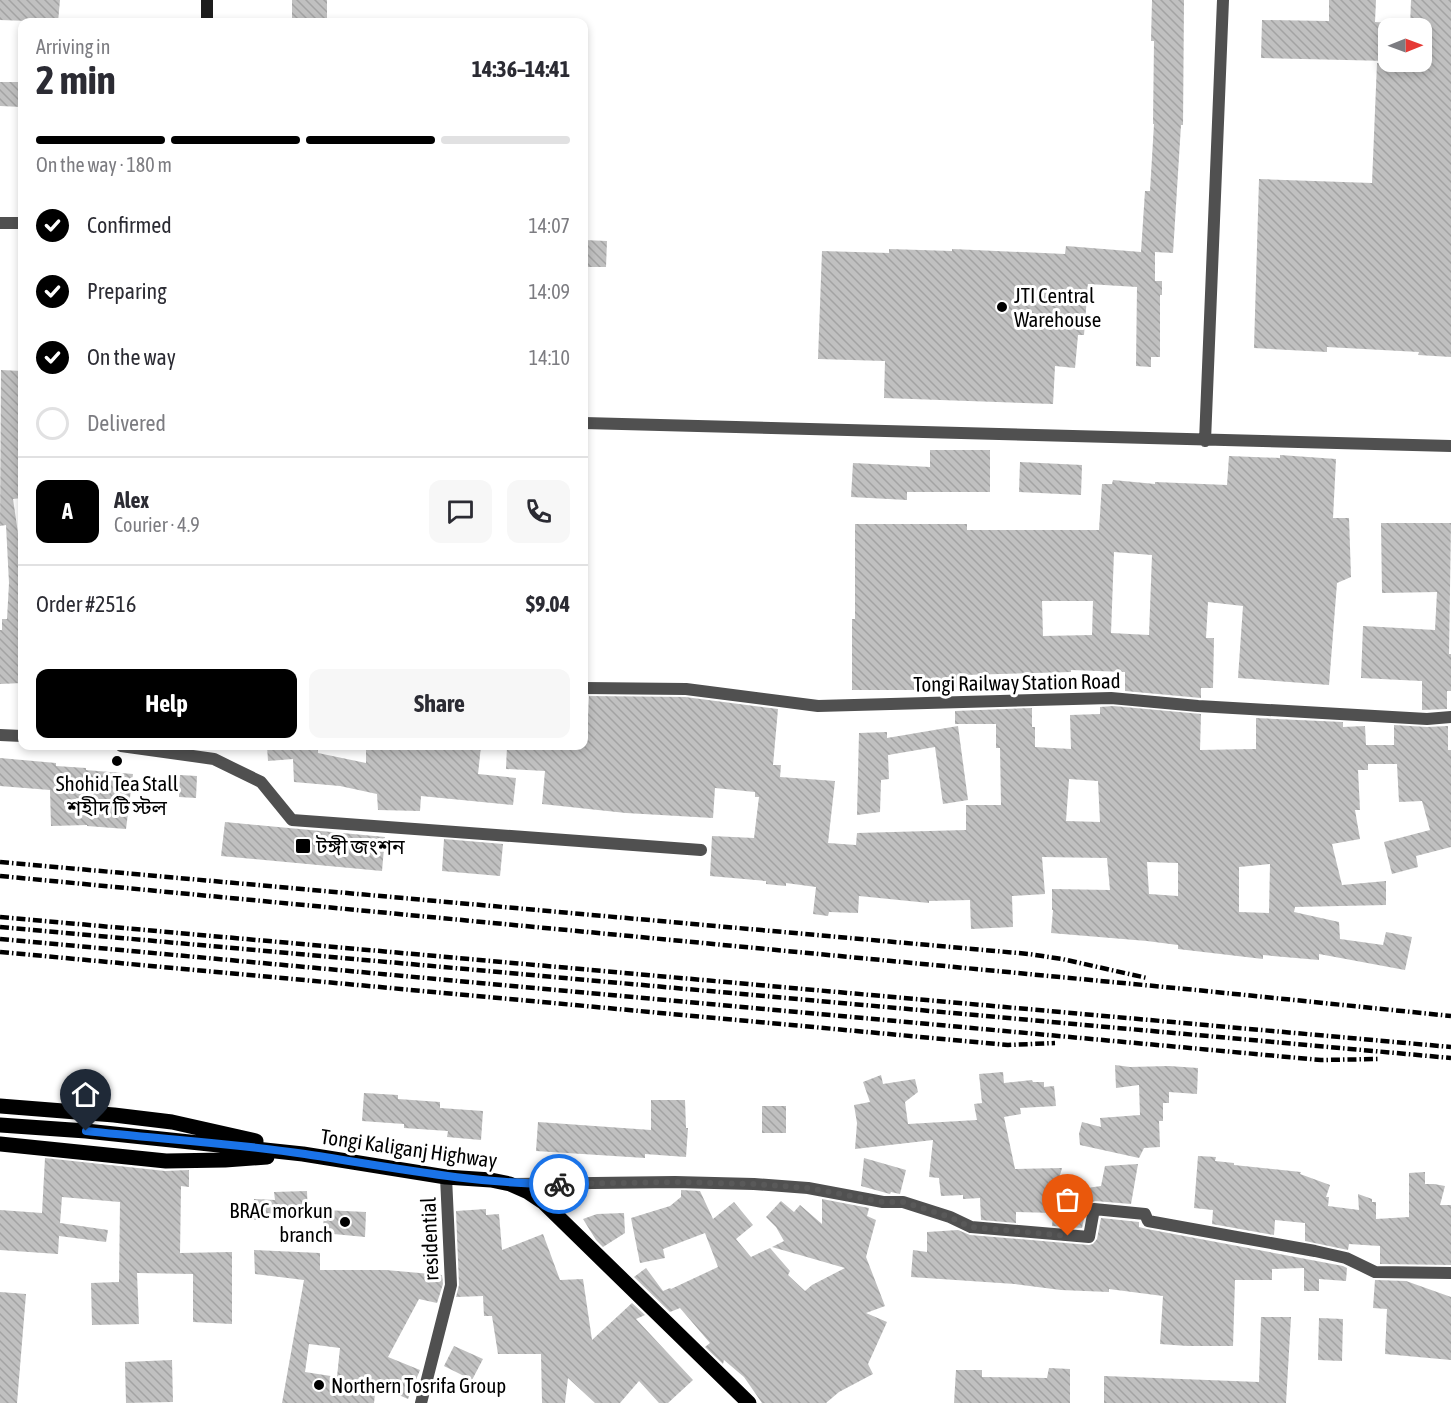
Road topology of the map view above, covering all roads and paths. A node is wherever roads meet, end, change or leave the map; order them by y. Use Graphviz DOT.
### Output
graph roads {
  1 [pos="207,0"];
  2 [pos="1222,0"];
  3 [pos="207,18"];
  4 [pos="0,223"];
  5 [pos="18,223"];
  6 [pos="588,423"];
  7 [pos="1205,441"];
  8 [pos="1451,446"];
  9 [pos="588,688"];
  10 [pos="1451,717"];
  11 [pos="0,735"];
  12 [pos="18,736"];
  13 [pos="150,750"];
  14 [pos="701,850"];
  15 [pos="0,1106"];
  16 [pos="0,1125"];
  17 [pos="0,1144"];
  18 [pos="303,1154"];
  19 [pos="446,1177"];
  20 [pos="510,1184"];
  21 [pos="1451,1273"];
  22 [pos="422,1403"];
  23 [pos="749,1403"];
  1 -- 3 [label="street"];
  2 -- 7 [label="street"];
  4 -- 5 [label="street"];
  6 -- 7 [label="street"];
  7 -- 8 [label="street"];
  9 -- 10 [label="street, Tongi Railway Station Road"];
  11 -- 12 [label="street"];
  13 -- 14 [label="street"];
  15 -- 18 [label="main road"];
  16 -- 18 [label="main road, Tongi Kaliganj Highway"];
  17 -- 18 [label="main road"];
  18 -- 19 [label="main road, Tongi Kaliganj Highway"];
  19 -- 20 [label="main road, Tongi Kaliganj Highway"];
  19 -- 22 [label="street, residential"];
  20 -- 21 [label="street"];
  20 -- 23 [label="main road, Tongi Kaliganj Highway"];
}
